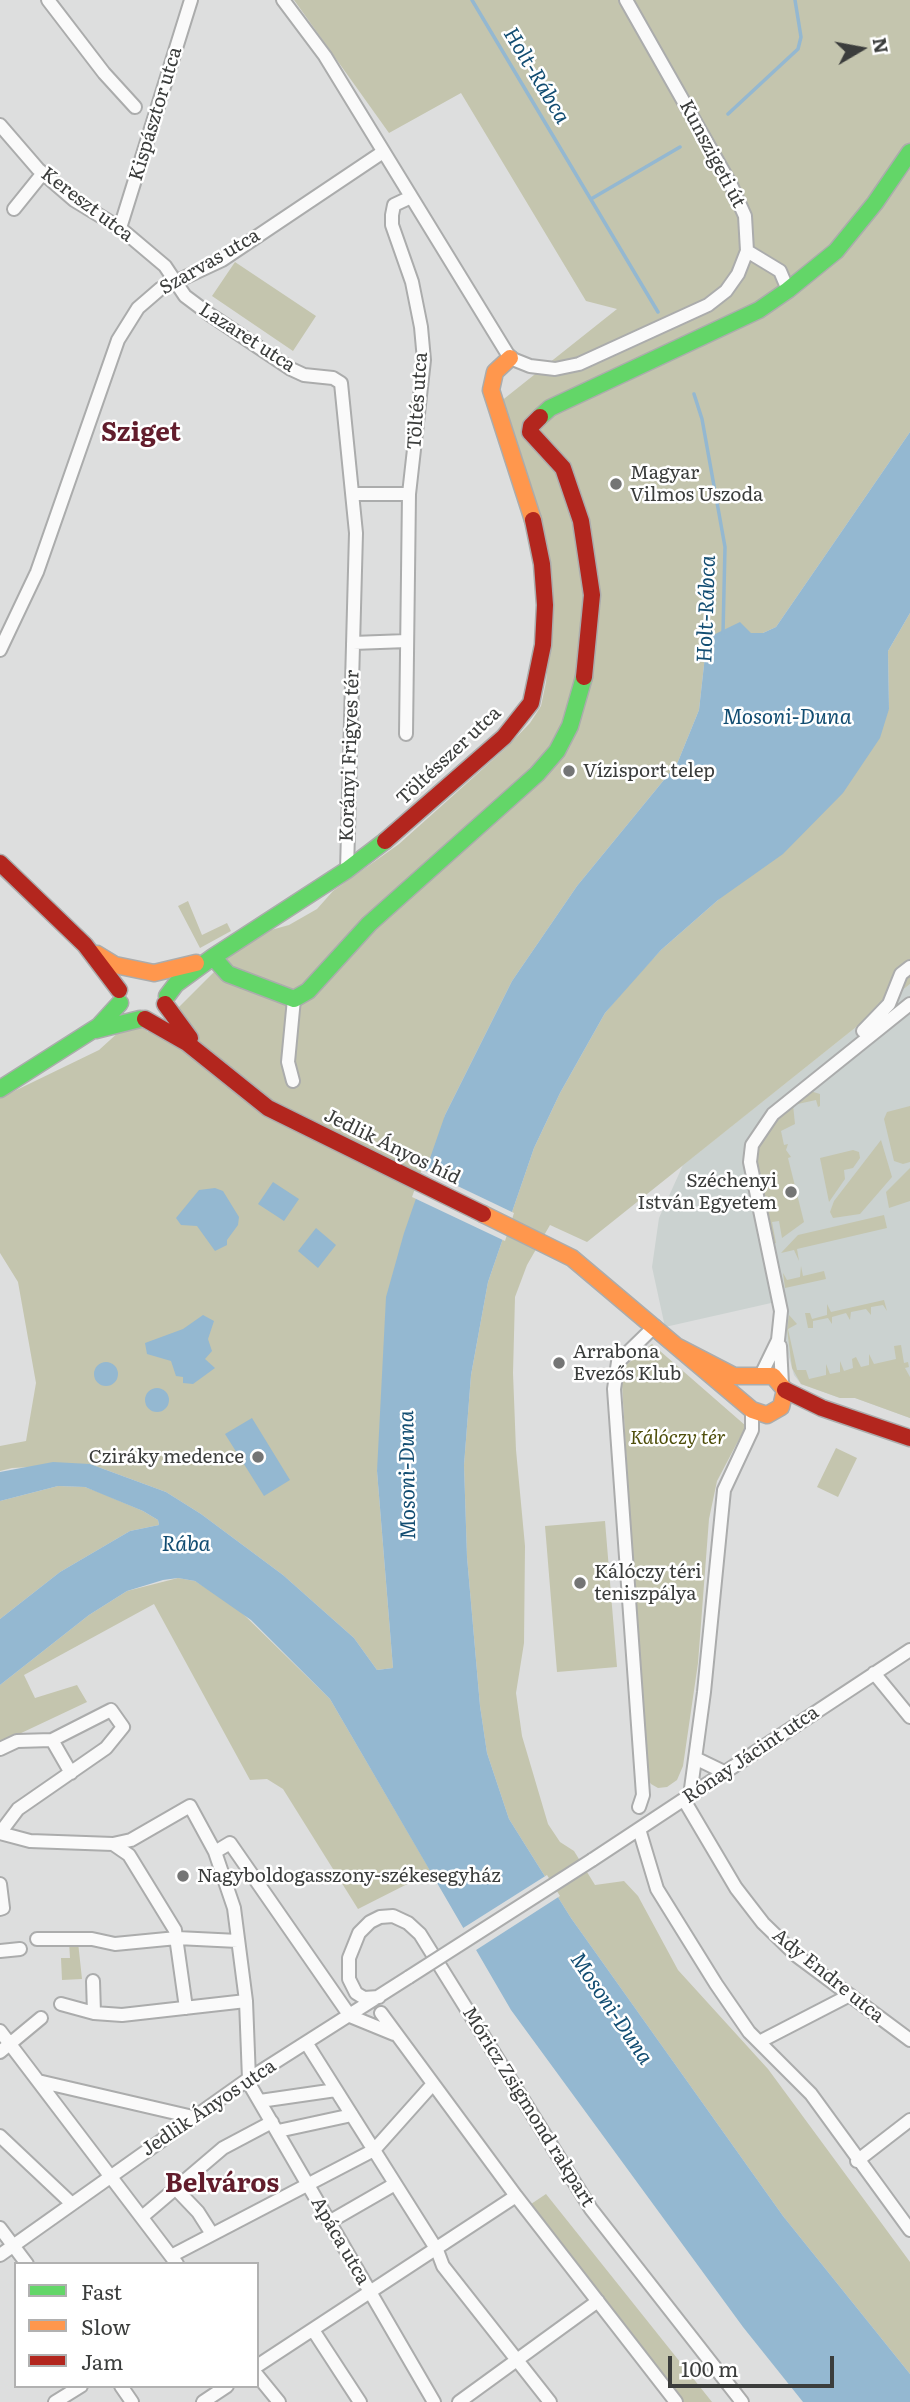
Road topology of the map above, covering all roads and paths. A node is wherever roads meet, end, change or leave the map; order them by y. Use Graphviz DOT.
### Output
graph roads {
  1 [pos="48,0"];
  2 [pos="191,0"];
  3 [pos="284,0"];
  4 [pos="626,0"];
  5 [pos="135,107"];
  6 [pos="0,125"];
  7 [pos="383,152"];
  8 [pos="910,152"];
  9 [pos="43,173"];
  10 [pos="411,197"];
  11 [pos="14,209"];
  12 [pos="120,228"];
  13 [pos="747,251"];
  14 [pos="177,281"];
  15 [pos="788,290"];
  16 [pos="510,358"];
  17 [pos="353,494"];
  18 [pos="409,494"];
  19 [pos="407,641"];
  20 [pos="353,643"];
  21 [pos="0,650"];
  22 [pos="406,734"];
  23 [pos="0,863"];
  24 [pos="346,870"];
  25 [pos="85,945"];
  26 [pos="213,957"];
  27 [pos="910,967"];
  28 [pos="147,972"];
  29 [pos="119,997"];
  30 [pos="294,999"];
  31 [pos="166,1000"];
  32 [pos="910,1004"];
  33 [pos="142,1019"];
  34 [pos="89,1032"];
  35 [pos="852,1049"];
  36 [pos="206,1057"];
  37 [pos="293,1081"];
  38 [pos="0,1089"];
  39 [pos="655,1326"];
  40 [pos="780,1328"];
  41 [pos="678,1347"];
  42 [pos="758,1376"];
  43 [pos="784,1387"];
  44 [pos="750,1408"];
  45 [pos="777,1411"];
  46 [pos="849,1416"];
  47 [pos="910,1438"];
  48 [pos="910,1650"];
  49 [pos="874,1673"];
  50 [pos="910,1717"];
  51 [pos="52,1740"];
  52 [pos="0,1749"];
  53 [pos="697,1759"];
  54 [pos="71,1773"];
  55 [pos="726,1773"];
  56 [pos="687,1798"];
  57 [pos="639,1807"];
  58 [pos="639,1829"];
  59 [pos="0,1833"];
  60 [pos="113,1844"];
  61 [pos="215,1852"];
  62 [pos="0,1884"];
  63 [pos="0,1909"];
  64 [pos="177,1938"];
  65 [pos="37,1939"];
  66 [pos="238,1941"];
  67 [pos="20,1949"];
  68 [pos="0,1951"];
  69 [pos="321,1972"];
  70 [pos="349,1974"];
  71 [pos="409,1978"];
  72 [pos="93,1981"];
  73 [pos="850,1995"];
  74 [pos="379,1997"];
  75 [pos="246,2001"];
  76 [pos="61,2004"];
  77 [pos="186,2008"];
  78 [pos="351,2011"];
  79 [pos="94,2013"];
  80 [pos="381,2014"];
  81 [pos="41,2018"];
  82 [pos="0,2031"];
  83 [pos="395,2034"];
  84 [pos="910,2040"];
  85 [pos="758,2042"];
  86 [pos="5,2048"];
  87 [pos="310,2048"];
  88 [pos="248,2080"];
  89 [pos="38,2081"];
  90 [pos="432,2085"];
  91 [pos="335,2090"];
  92 [pos="260,2101"];
  93 [pos="352,2115"];
  94 [pos="193,2117"];
  95 [pos="910,2120"];
  96 [pos="275,2127"];
  97 [pos="0,2136"];
  98 [pos="374,2150"];
  99 [pos="858,2161"];
  100 [pos="109,2175"];
  101 [pos="395,2184"];
  102 [pos="307,2185"];
  103 [pos="177,2190"];
  104 [pos="516,2196"];
  105 [pos="71,2203"];
  106 [pos="142,2217"];
  107 [pos="329,2222"];
  108 [pos="0,2228"];
  109 [pos="910,2230"];
  110 [pos="212,2234"];
  111 [pos="13,2246"];
  112 [pos="437,2250"];
  113 [pos="0,2255"];
  114 [pos="174,2260"];
  115 [pos="25,2262"];
  116 [pos="371,2294"];
  117 [pos="598,2301"];
  118 [pos="313,2330"];
  119 [pos="515,2359"];
  120 [pos="259,2365"];
  121 [pos="259,2377"];
  122 [pos="78,2388"];
  123 [pos="55,2402"];
  124 [pos="279,2402"];
  125 [pos="360,2402"];
  126 [pos="434,2402"];
  127 [pos="459,2402"];
  128 [pos="550,2402"];
  129 [pos="676,2402"];
  130 [pos="741,2402"];
  1 -- 5 [label="street"];
  2 -- 12 [label="street, Kispásztor utca"];
  3 -- 7 [label="street"];
  4 -- 13 [label="street, Kunszigeti út"];
  6 -- 9 [label="street, Kereszt utca"];
  7 -- 10 [label="street"];
  7 -- 14 [label="street, Szarvas utca"];
  8 -- 15 [label="street"];
  9 -- 11 [label="street"];
  9 -- 12 [label="street, Kereszt utca"];
  10 -- 16 [label="street"];
  10 -- 18 [label="street, Töltés utca"];
  12 -- 14 [label="street, Kereszt utca"];
  13 -- 15 [label="street"];
  13 -- 16 [label="street, Kunszigeti út"];
  14 -- 17 [label="street, Lazaret utca"];
  14 -- 21 [label="street, Szarvas utca"];
  15 -- 30 [label="street"];
  16 -- 24 [label="street, Töltésszer utca"];
  17 -- 18 [label="street"];
  17 -- 20 [label="street, Korányi Frigyes tér"];
  18 -- 19 [label="street"];
  19 -- 20 [label="street, Korányi Frigyes tér"];
  19 -- 22 [label="street"];
  20 -- 24 [label="street, Korányi Frigyes tér"];
  23 -- 25 [label="street"];
  24 -- 26 [label="street, Töltésszer utca"];
  25 -- 28 [label="street"];
  25 -- 29 [label="street"];
  26 -- 28 [label="street"];
  26 -- 30 [label="street"];
  26 -- 31 [label="street"];
  27 -- 35 [label="street"];
  28 -- 29 [label="street"];
  28 -- 31 [label="street"];
  29 -- 33 [label="street"];
  29 -- 34 [label="street"];
  30 -- 37 [label="street"];
  31 -- 33 [label="street"];
  31 -- 36 [label="street, Jedlik Ányos híd"];
  32 -- 35 [label="street"];
  33 -- 34 [label="street"];
  33 -- 36 [label="street, Jedlik Ányos híd"];
  34 -- 38 [label="street"];
  35 -- 40 [label="street"];
  36 -- 39 [label="street, Jedlik Ányos híd"];
  39 -- 41 [label="street"];
  39 -- 57 [label="street"];
  40 -- 42 [label="street"];
  40 -- 43 [label="street"];
  41 -- 42 [label="street"];
  41 -- 44 [label="street"];
  42 -- 43 [label="street"];
  42 -- 44 [label="street"];
  43 -- 45 [label="street"];
  43 -- 46 [label="street"];
  44 -- 45 [label="street"];
  44 -- 53 [label="street"];
  45 -- 46 [label="street"];
  46 -- 47 [label="street"];
  48 -- 49 [label="street, Rónay Jácint utca"];
  49 -- 50 [label="street"];
  49 -- 55 [label="street, Rónay Jácint utca"];
  51 -- 52 [label="street"];
  51 -- 54 [label="street"];
  51 -- 54 [label="street"];
  53 -- 55 [label="street"];
  53 -- 56 [label="street"];
  54 -- 59 [label="street"];
  55 -- 56 [label="street, Rónay Jácint utca"];
  56 -- 58 [label="street, Rónay Jácint utca"];
  56 -- 73 [label="street, Ady Endre utca"];
  58 -- 71 [label="street, Rónay Jácint utca, bridge"];
  58 -- 85 [label="street"];
  59 -- 60 [label="street"];
  60 -- 61 [label="street"];
  60 -- 64 [label="street"];
  61 -- 66 [label="street"];
  61 -- 69 [label="street"];
  62 -- 63 [label="street"];
  64 -- 65 [label="street"];
  64 -- 66 [label="street"];
  64 -- 77 [label="street"];
  66 -- 75 [label="street"];
  67 -- 68 [label="street"];
  69 -- 70 [label="street"];
  69 -- 78 [label="street"];
  70 -- 74 [label="street"];
  70 -- 130 [label="street, Móricz Zsigmond rakpart"];
  71 -- 74 [label="street, Jedlik Ányos utca"];
  72 -- 79 [label="street"];
  73 -- 84 [label="street, Ady Endre utca"];
  73 -- 85 [label="street"];
  74 -- 78 [label="street, Jedlik Ányos utca"];
  75 -- 77 [label="street"];
  75 -- 88 [label="street"];
  76 -- 79 [label="street"];
  77 -- 79 [label="street"];
  78 -- 83 [label="street"];
  78 -- 87 [label="street, Jedlik Ányos utca"];
  80 -- 83 [label="street"];
  81 -- 86 [label="street"];
  82 -- 86 [label="street"];
  83 -- 90 [label="street"];
  85 -- 99 [label="street"];
  86 -- 89 [label="street"];
  87 -- 88 [label="street, Jedlik Ányos utca"];
  87 -- 91 [label="street"];
  88 -- 92 [label="street, Apáca utca"];
  88 -- 94 [label="street, Jedlik Ányos utca"];
  89 -- 94 [label="street"];
  89 -- 100 [label="street"];
  90 -- 98 [label="street"];
  90 -- 104 [label="street"];
  91 -- 92 [label="street"];
  91 -- 93 [label="street"];
  92 -- 96 [label="street, Apáca utca"];
  93 -- 96 [label="street"];
  93 -- 98 [label="street"];
  94 -- 100 [label="street, Jedlik Ányos utca"];
  95 -- 99 [label="street"];
  96 -- 102 [label="street, Apáca utca"];
  96 -- 103 [label="street"];
  97 -- 105 [label="street"];
  98 -- 101 [label="street"];
  98 -- 102 [label="street"];
  99 -- 109 [label="street"];
  100 -- 105 [label="street, Jedlik Ányos utca"];
  100 -- 106 [label="street"];
  101 -- 107 [label="street"];
  101 -- 112 [label="street"];
  102 -- 107 [label="street, Apáca utca"];
  102 -- 110 [label="street"];
  103 -- 106 [label="street"];
  103 -- 110 [label="street"];
  104 -- 112 [label="street"];
  104 -- 117 [label="street"];
  105 -- 111 [label="street, Jedlik Ányos utca"];
  106 -- 114 [label="street"];
  107 -- 116 [label="street, Apáca utca"];
  108 -- 111 [label="street"];
  110 -- 114 [label="street"];
  111 -- 113 [label="street, Jedlik Ányos utca"];
  111 -- 115 [label="street"];
  112 -- 116 [label="street"];
  112 -- 119 [label="street"];
  116 -- 118 [label="street"];
  116 -- 126 [label="street, Apáca utca"];
  117 -- 119 [label="street"];
  117 -- 129 [label="street"];
  118 -- 120 [label="street"];
  118 -- 125 [label="street"];
  119 -- 127 [label="street"];
  119 -- 128 [label="street"];
  121 -- 124 [label="street"];
  122 -- 123 [label="street"];
}
